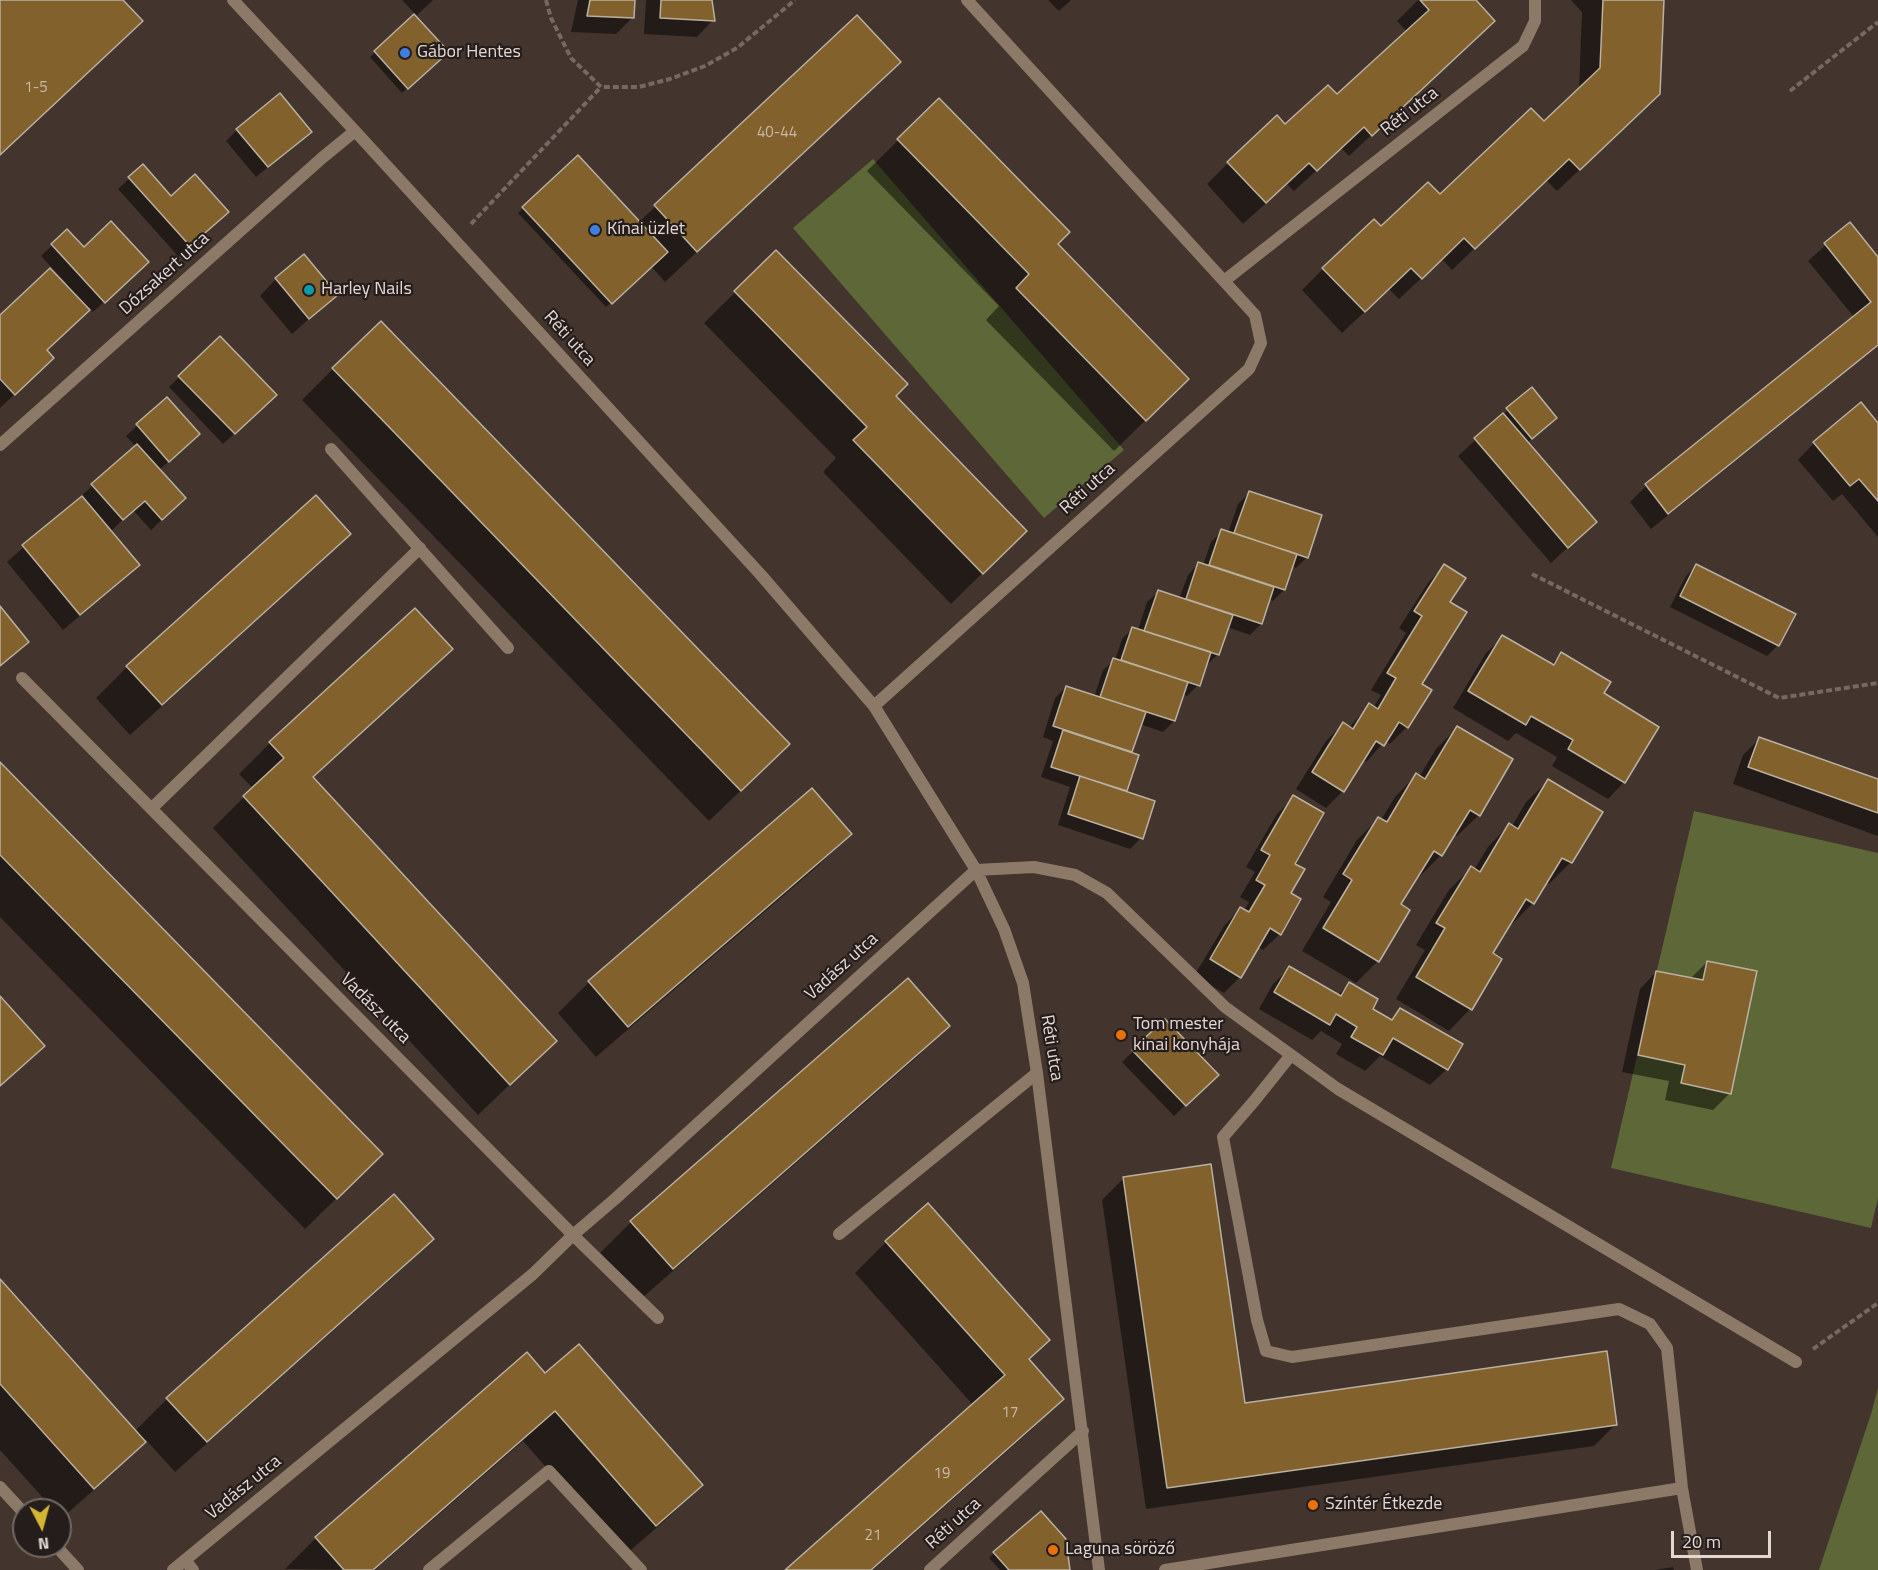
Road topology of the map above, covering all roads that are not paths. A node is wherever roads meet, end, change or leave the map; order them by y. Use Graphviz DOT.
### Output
graph roads {
  1 [pos="233,0"];
  2 [pos="967,0"];
  3 [pos="1535,0"];
  4 [pos="355,130"];
  5 [pos="1224,281"];
  6 [pos="0,445"];
  7 [pos="331,449"];
  8 [pos="420,548"];
  9 [pos="508,648"];
  10 [pos="22,678"];
  11 [pos="874,706"];
  12 [pos="152,808"];
  13 [pos="975,870"];
  14 [pos="1291,1055"];
  15 [pos="1037,1073"];
  16 [pos="839,1234"];
  17 [pos="573,1235"];
  18 [pos="658,1318"];
  19 [pos="1796,1362"];
  20 [pos="1083,1431"];
  21 [pos="0,1487"];
  22 [pos="1682,1488"];
  23 [pos="12,1500"];
  24 [pos="67,1558"];
  25 [pos="185,1560"];
  26 [pos="78,1570"];
  27 [pos="173,1570"];
  28 [pos="194,1570"];
  29 [pos="429,1570"];
  30 [pos="641,1570"];
  31 [pos="930,1570"];
  32 [pos="1100,1570"];
  33 [pos="1165,1570"];
  34 [pos="1697,1570"];
  1 -- 4 [label="street, Réti utca"];
  2 -- 5 [label="street, Réti utca"];
  3 -- 5 [label="street, Réti utca"];
  4 -- 6 [label="street, Dózsakert utca"];
  4 -- 11 [label="street, Réti utca"];
  5 -- 11 [label="street, Réti utca"];
  7 -- 8 [label="street"];
  8 -- 9 [label="street"];
  8 -- 12 [label="street"];
  10 -- 12 [label="street, Vadász utca"];
  11 -- 13 [label="street, Réti utca"];
  12 -- 17 [label="street, Vadász utca"];
  13 -- 14 [label="street"];
  13 -- 15 [label="street, Réti utca"];
  13 -- 17 [label="street, Vadász utca"];
  14 -- 19 [label="street"];
  14 -- 22 [label="street"];
  15 -- 16 [label="street"];
  15 -- 20 [label="street, Réti utca"];
  17 -- 18 [label="street"];
  17 -- 25 [label="street, Vadász utca"];
  20 -- 31 [label="street, Réti utca"];
  20 -- 32 [label="street, Réti utca"];
  21 -- 23 [label="street"];
  22 -- 33 [label="street"];
  22 -- 34 [label="street"];
  24 -- 26 [label="street"];
  25 -- 27 [label="street, Vadász utca"];
  25 -- 28 [label="street"];
  29 -- 30 [label="street"];
}
